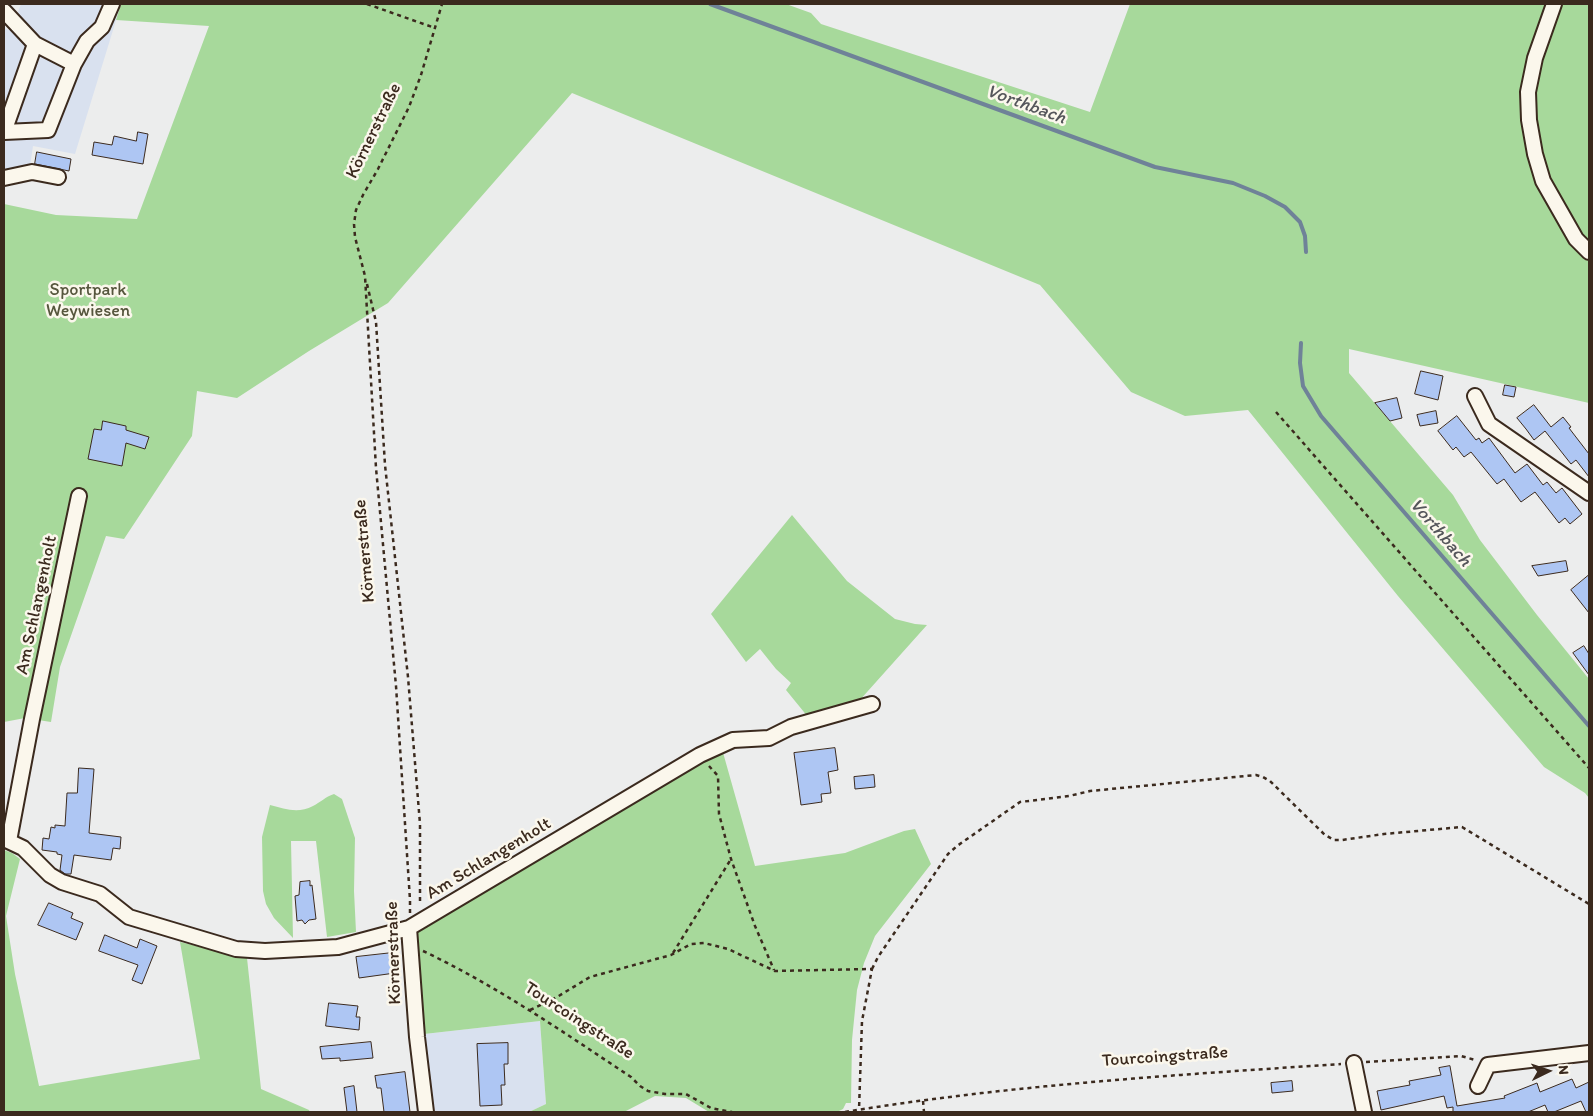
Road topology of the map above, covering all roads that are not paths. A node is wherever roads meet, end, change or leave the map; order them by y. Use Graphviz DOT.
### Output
graph roads {
  1 [pos="112,4"];
  2 [pos="1554,4"];
  3 [pos="4,10"];
  4 [pos="35,44"];
  5 [pos="74,64"];
  6 [pos="58,177"];
  7 [pos="4,178"];
  8 [pos="1589,252"];
  9 [pos="1475,396"];
  10 [pos="1589,493"];
  11 [pos="79,496"];
  12 [pos="872,704"];
  13 [pos="6,840"];
  14 [pos="409,928"];
  15 [pos="1589,1053"];
  16 [pos="1354,1063"];
  17 [pos="1478,1086"];
  18 [pos="426,1112"];
  19 [pos="1364,1112"];
  1 -- 5 [label="street"];
  2 -- 8 [label="street"];
  3 -- 4 [label="street"];
  4 -- 5 [label="street"];
  4 -- 5 [label="street"];
  6 -- 7 [label="street"];
  9 -- 10 [label="street"];
  11 -- 13 [label="street, Am Schlangenholt"];
  12 -- 14 [label="street, Am Schlangenholt"];
  13 -- 14 [label="street, Am Schlangenholt"];
  14 -- 18 [label="street, Körnerstraße"];
  15 -- 17 [label="street"];
  16 -- 19 [label="street"];
}
